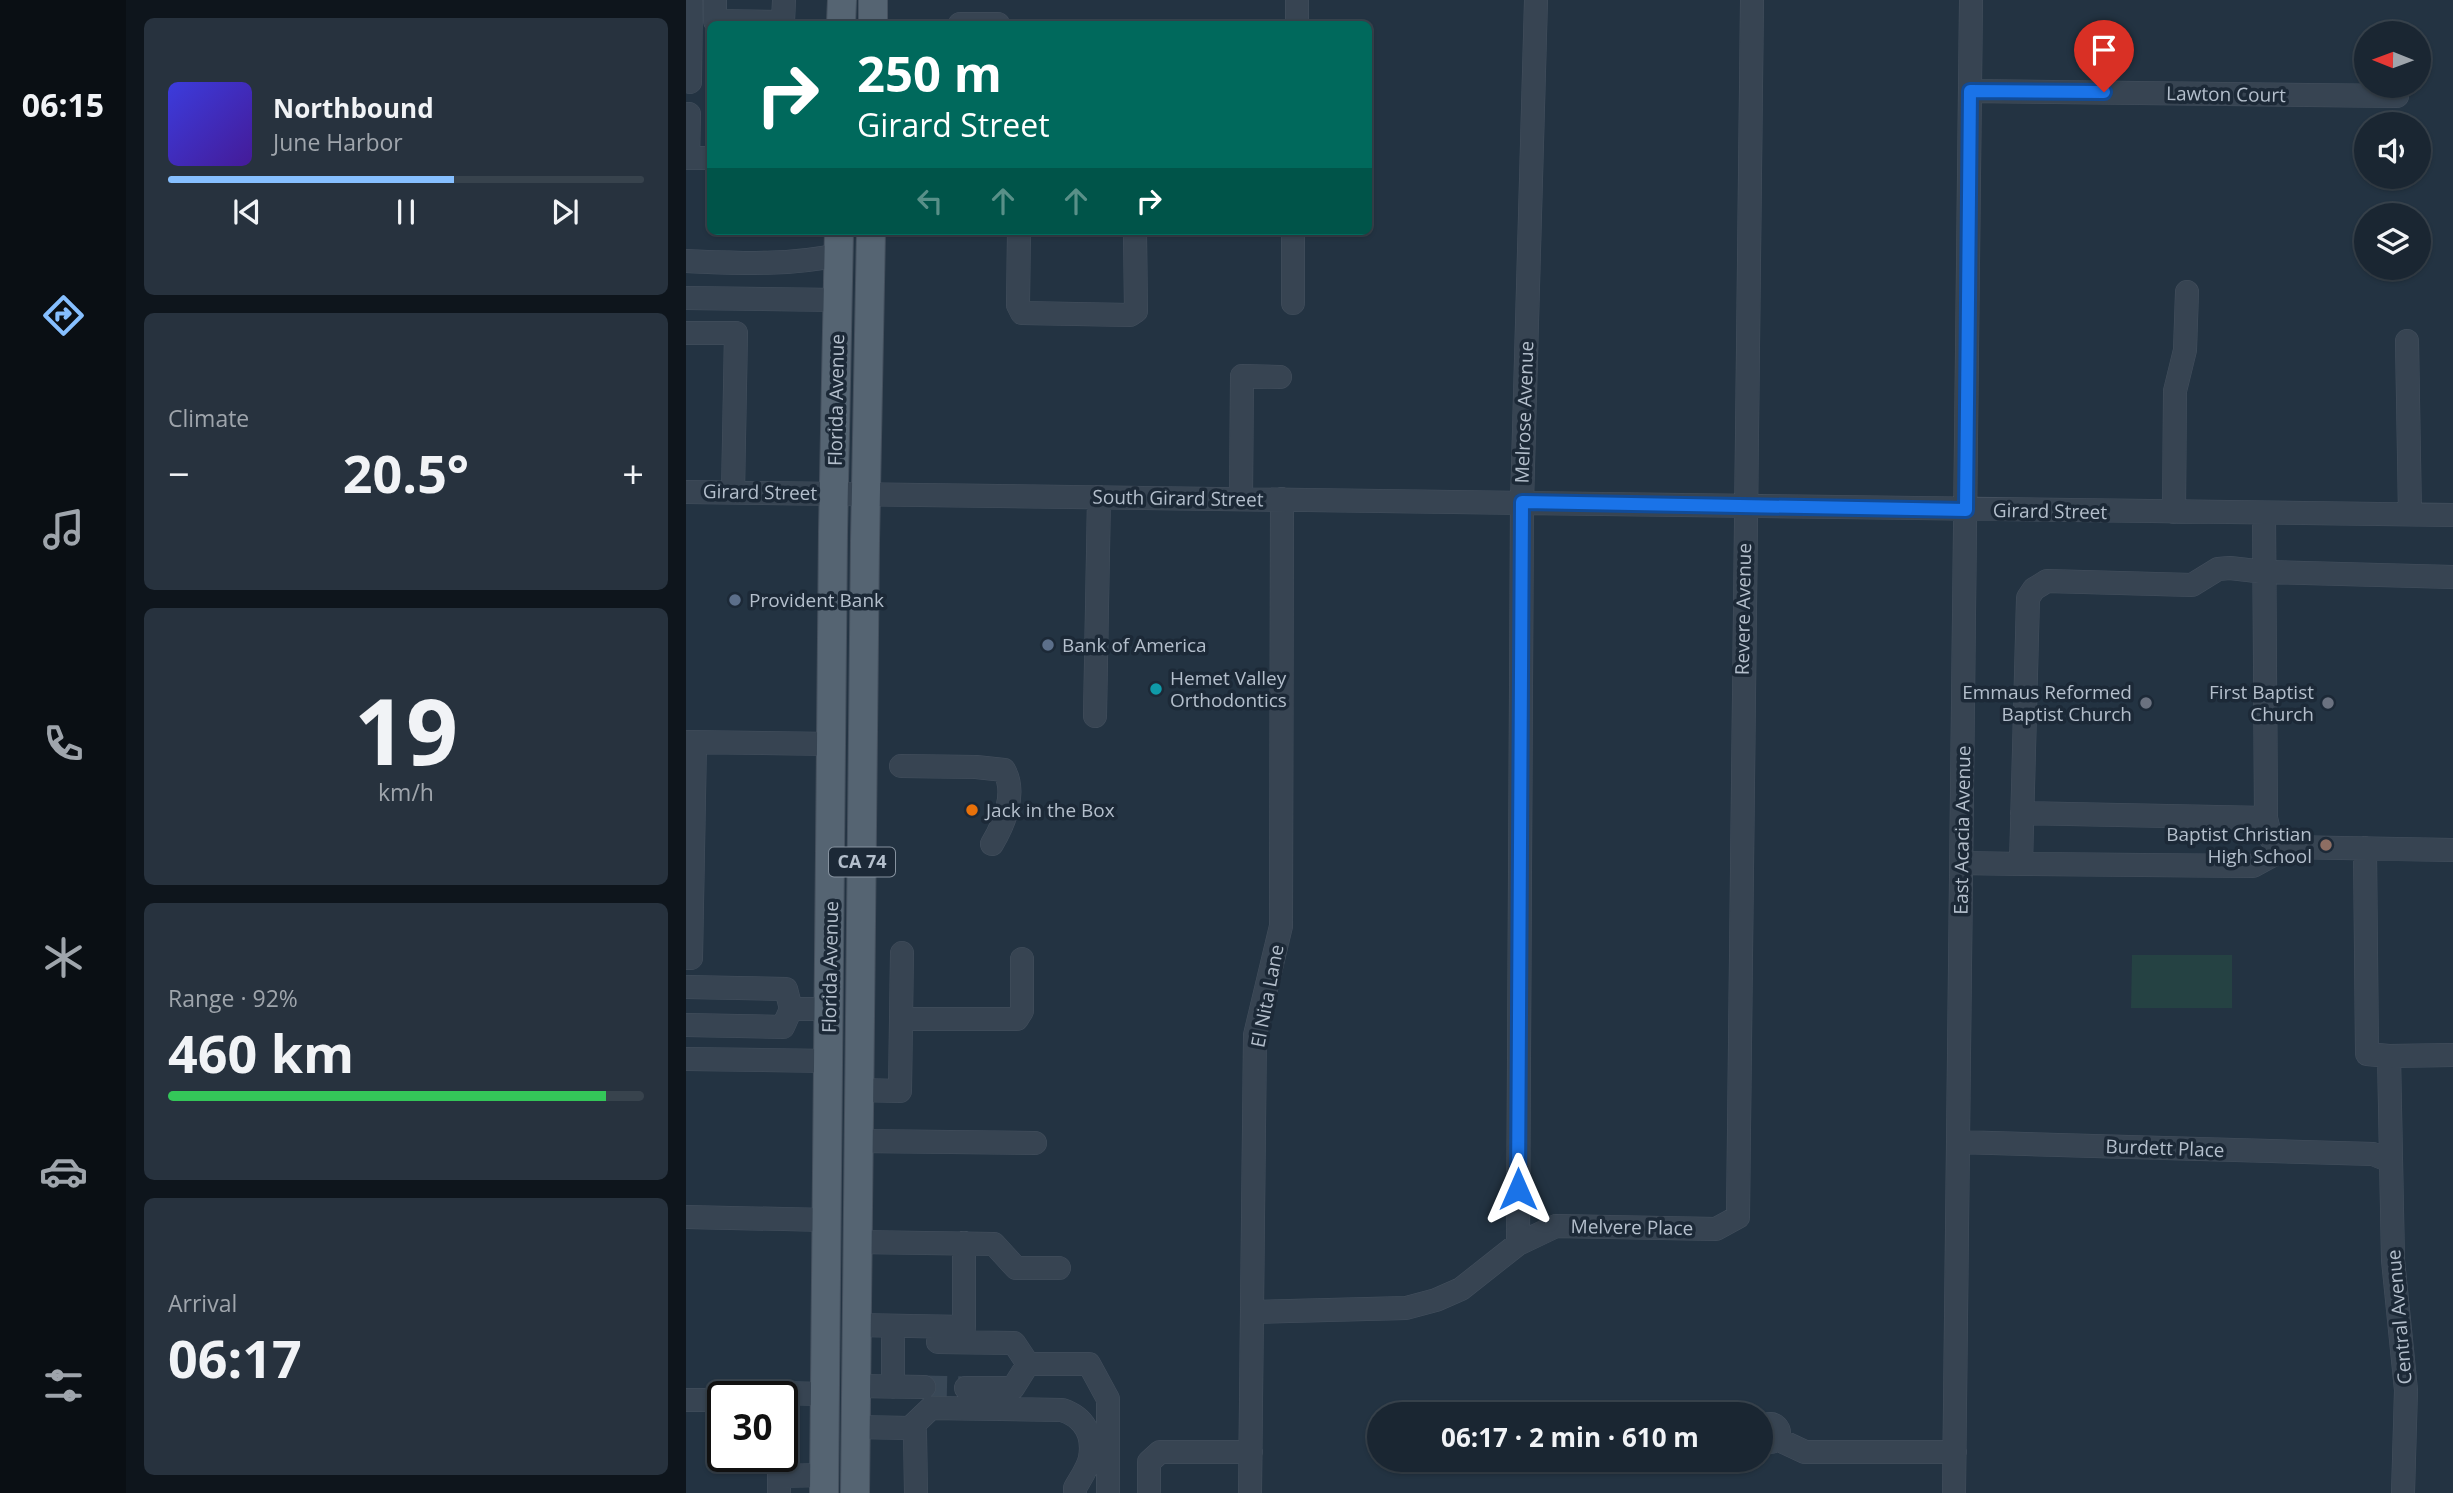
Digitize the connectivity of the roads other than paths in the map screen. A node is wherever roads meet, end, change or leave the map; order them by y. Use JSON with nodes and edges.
{"nodes":[{"id":1,"x":691,"y":0,"type":"edge"},
{"id":2,"x":715,"y":0,"type":"edge"},
{"id":3,"x":784,"y":0,"type":"edge"},
{"id":4,"x":842,"y":0,"type":"edge"},
{"id":5,"x":873,"y":0,"type":"edge"},
{"id":6,"x":1297,"y":0,"type":"edge"},
{"id":7,"x":1536,"y":0,"type":"edge"},
{"id":8,"x":1752,"y":0,"type":"edge"},
{"id":9,"x":1971,"y":0,"type":"edge"},
{"id":10,"x":715,"y":21,"type":"edge"},
{"id":11,"x":783,"y":21,"type":"edge"},
{"id":12,"x":841,"y":21,"type":"edge"},
{"id":13,"x":873,"y":21,"type":"edge"},
{"id":14,"x":1297,"y":21,"type":"edge"},
{"id":15,"x":690,"y":82,"type":"dead end"},
{"id":16,"x":1970,"y":91,"type":"junction"},
{"id":17,"x":2354,"y":95,"type":"edge"},
{"id":18,"x":688,"y":126,"type":"edge"},
{"id":19,"x":695,"y":158,"type":"edge"},
{"id":20,"x":871,"y":235,"type":"edge"},
{"id":21,"x":1019,"y":235,"type":"edge"},
{"id":22,"x":1135,"y":235,"type":"edge"},
{"id":23,"x":1293,"y":235,"type":"edge"},
{"id":24,"x":838,"y":243,"type":"edge"},
{"id":25,"x":686,"y":261,"type":"edge"},
{"id":26,"x":2187,"y":292,"type":"dead end"},
{"id":27,"x":686,"y":298,"type":"edge"},
{"id":28,"x":737,"y":299,"type":"junction"},
{"id":29,"x":838,"y":300,"type":"junction"},
{"id":30,"x":1293,"y":303,"type":"dead end"},
{"id":31,"x":686,"y":333,"type":"edge"},
{"id":32,"x":736,"y":333,"type":"junction"},
{"id":33,"x":2407,"y":341,"type":"dead end"},
{"id":34,"x":1280,"y":377,"type":"dead end"},
{"id":35,"x":686,"y":492,"type":"edge"},
{"id":36,"x":733,"y":492,"type":"junction"},
{"id":37,"x":834,"y":493,"type":"junction"},
{"id":38,"x":866,"y":494,"type":"junction"},
{"id":39,"x":1098,"y":497,"type":"junction"},
{"id":40,"x":1241,"y":499,"type":"junction"},
{"id":41,"x":1282,"y":499,"type":"junction"},
{"id":42,"x":1522,"y":502,"type":"junction"},
{"id":43,"x":1745,"y":506,"type":"junction"},
{"id":44,"x":1966,"y":510,"type":"junction"},
{"id":45,"x":2175,"y":512,"type":"junction"},
{"id":46,"x":2264,"y":513,"type":"junction"},
{"id":47,"x":2410,"y":514,"type":"junction"},
{"id":48,"x":2453,"y":515,"type":"edge"},
{"id":49,"x":2265,"y":572,"type":"junction"},
{"id":50,"x":2453,"y":577,"type":"edge"},
{"id":51,"x":1095,"y":716,"type":"dead end"},
{"id":52,"x":690,"y":743,"type":"edge"},
{"id":53,"x":832,"y":744,"type":"junction"},
{"id":54,"x":901,"y":766,"type":"dead end"},
{"id":55,"x":2022,"y":813,"type":"junction"},
{"id":56,"x":2266,"y":818,"type":"junction"},
{"id":57,"x":992,"y":844,"type":"dead end"},
{"id":58,"x":2280,"y":847,"type":"junction"},
{"id":59,"x":2365,"y":848,"type":"junction"},
{"id":60,"x":2453,"y":850,"type":"edge"},
{"id":61,"x":1962,"y":863,"type":"junction"},
{"id":62,"x":2021,"y":864,"type":"junction"},
{"id":63,"x":902,"y":953,"type":"dead end"},
{"id":64,"x":686,"y":958,"type":"edge"},
{"id":65,"x":1022,"y":958,"type":"dead end"},
{"id":66,"x":686,"y":987,"type":"edge"},
{"id":67,"x":791,"y":1009,"type":"junction"},
{"id":68,"x":830,"y":1009,"type":"junction"},
{"id":69,"x":901,"y":1019,"type":"junction"},
{"id":70,"x":686,"y":1025,"type":"edge"},
{"id":71,"x":2453,"y":1055,"type":"edge"},
{"id":72,"x":2389,"y":1056,"type":"junction"},
{"id":73,"x":686,"y":1059,"type":"edge"},
{"id":74,"x":829,"y":1061,"type":"junction"},
{"id":75,"x":859,"y":1090,"type":"junction"},
{"id":76,"x":859,"y":1141,"type":"junction"},
{"id":77,"x":1958,"y":1142,"type":"junction"},
{"id":78,"x":1035,"y":1143,"type":"dead end"},
{"id":79,"x":2381,"y":1157,"type":"junction"},
{"id":80,"x":686,"y":1217,"type":"edge"},
{"id":81,"x":1738,"y":1217,"type":"joint"},
{"id":82,"x":827,"y":1220,"type":"junction"},
{"id":83,"x":858,"y":1242,"type":"junction"},
{"id":84,"x":964,"y":1243,"type":"junction"},
{"id":85,"x":1518,"y":1244,"type":"junction"},
{"id":86,"x":1059,"y":1268,"type":"dead end"},
{"id":87,"x":1253,"y":1312,"type":"junction"},
{"id":88,"x":856,"y":1333,"type":"junction"},
{"id":89,"x":893,"y":1341,"type":"junction"},
{"id":90,"x":1028,"y":1363,"type":"junction"},
{"id":91,"x":856,"y":1386,"type":"junction"},
{"id":92,"x":893,"y":1387,"type":"junction"},
{"id":93,"x":924,"y":1387,"type":"tunnel mouth"},
{"id":94,"x":966,"y":1388,"type":"tunnel mouth"},
{"id":95,"x":798,"y":1393,"type":"edge"},
{"id":96,"x":826,"y":1394,"type":"junction"},
{"id":97,"x":707,"y":1399,"type":"edge"},
{"id":98,"x":686,"y":1400,"type":"edge"},
{"id":99,"x":855,"y":1427,"type":"junction"},
{"id":100,"x":910,"y":1428,"type":"junction"},
{"id":101,"x":1777,"y":1439,"type":"dead end"},
{"id":102,"x":1251,"y":1452,"type":"junction"},
{"id":103,"x":1955,"y":1452,"type":"junction"},
{"id":104,"x":824,"y":1484,"type":"edge"},
{"id":105,"x":779,"y":1493,"type":"edge"},
{"id":106,"x":855,"y":1493,"type":"edge"},
{"id":107,"x":916,"y":1493,"type":"edge"},
{"id":108,"x":1075,"y":1493,"type":"edge"},
{"id":109,"x":1108,"y":1493,"type":"edge"},
{"id":110,"x":1149,"y":1493,"type":"edge"},
{"id":111,"x":1250,"y":1493,"type":"edge"},
{"id":112,"x":1954,"y":1493,"type":"edge"},
{"id":113,"x":2403,"y":1493,"type":"edge"}],
"edges":[{"from":1,"to":15,"type":"street"},
{"from":2,"to":10,"type":"street"},
{"from":3,"to":11,"type":"street"},
{"from":4,"to":12,"type":"main road"},
{"from":5,"to":13,"type":"main road"},
{"from":6,"to":14,"type":"street"},
{"from":7,"to":42,"type":"street","name":"Melrose Avenue"},
{"from":8,"to":43,"type":"street","name":"Revere Avenue"},
{"from":9,"to":16,"type":"street","name":"East Acacia Avenue"},
{"from":16,"to":17,"type":"street","name":"Lawton Court"},
{"from":16,"to":44,"type":"street","name":"East Acacia Avenue"},
{"from":18,"to":19,"type":"street"},
{"from":20,"to":38,"type":"main road","name":"Florida Avenue","number":"CA 74"},
{"from":21,"to":22,"type":"street"},
{"from":23,"to":30,"type":"street"},
{"from":24,"to":25,"type":"street"},
{"from":24,"to":29,"type":"main road","name":"Florida Avenue","number":"CA 74"},
{"from":26,"to":45,"type":"street"},
{"from":27,"to":28,"type":"street"},
{"from":28,"to":29,"type":"street"},
{"from":28,"to":32,"type":"street"},
{"from":29,"to":37,"type":"main road","name":"Florida Avenue","number":"CA 74"},
{"from":31,"to":32,"type":"street"},
{"from":32,"to":36,"type":"street"},
{"from":33,"to":47,"type":"street"},
{"from":34,"to":40,"type":"street"},
{"from":35,"to":36,"type":"street","name":"Girard Street"},
{"from":36,"to":37,"type":"street","name":"Girard Street"},
{"from":37,"to":38,"type":"street","name":"South Girard Street"},
{"from":37,"to":53,"type":"main road","name":"Florida Avenue","number":"CA 74"},
{"from":38,"to":39,"type":"street","name":"South Girard Street"},
{"from":38,"to":75,"type":"main road","name":"Florida Avenue","number":"CA 74"},
{"from":39,"to":40,"type":"street","name":"South Girard Street"},
{"from":39,"to":51,"type":"street"},
{"from":40,"to":41,"type":"street","name":"South Girard Street"},
{"from":41,"to":42,"type":"street","name":"South Girard Street"},
{"from":41,"to":87,"type":"street","name":"El Nita Lane"},
{"from":42,"to":43,"type":"street","name":"Girard Street"},
{"from":42,"to":85,"type":"street","name":"Melrose Avenue"},
{"from":43,"to":44,"type":"street","name":"Girard Street"},
{"from":43,"to":81,"type":"street","name":"Revere Avenue"},
{"from":44,"to":45,"type":"street","name":"Girard Street"},
{"from":44,"to":61,"type":"street","name":"East Acacia Avenue"},
{"from":45,"to":46,"type":"street","name":"Girard Street"},
{"from":46,"to":47,"type":"street","name":"Girard Street"},
{"from":46,"to":49,"type":"street"},
{"from":47,"to":48,"type":"street","name":"Girard Street"},
{"from":49,"to":50,"type":"street"},
{"from":49,"to":55,"type":"street"},
{"from":49,"to":56,"type":"street"},
{"from":52,"to":53,"type":"street"},
{"from":52,"to":64,"type":"street"},
{"from":53,"to":68,"type":"main road","name":"Florida Avenue","number":"CA 74"},
{"from":54,"to":57,"type":"street"},
{"from":55,"to":56,"type":"street"},
{"from":55,"to":62,"type":"street"},
{"from":56,"to":58,"type":"street"},
{"from":58,"to":59,"type":"street"},
{"from":58,"to":62,"type":"street"},
{"from":59,"to":60,"type":"street"},
{"from":59,"to":72,"type":"street"},
{"from":61,"to":62,"type":"street"},
{"from":61,"to":77,"type":"street","name":"East Acacia Avenue"},
{"from":63,"to":69,"type":"street"},
{"from":65,"to":69,"type":"street"},
{"from":66,"to":67,"type":"street"},
{"from":67,"to":68,"type":"street"},
{"from":67,"to":70,"type":"street"},
{"from":68,"to":74,"type":"main road","name":"Florida Avenue","number":"CA 74"},
{"from":69,"to":75,"type":"street"},
{"from":71,"to":72,"type":"street"},
{"from":72,"to":79,"type":"street","name":"Central Avenue"},
{"from":73,"to":74,"type":"street"},
{"from":74,"to":82,"type":"main road","name":"Florida Avenue","number":"CA 74"},
{"from":75,"to":76,"type":"main road","name":"Florida Avenue","number":"CA 74"},
{"from":76,"to":78,"type":"street"},
{"from":76,"to":83,"type":"main road","name":"Florida Avenue","number":"CA 74"},
{"from":77,"to":79,"type":"street","name":"Burdett Place"},
{"from":77,"to":103,"type":"street","name":"East Acacia Avenue"},
{"from":79,"to":113,"type":"street","name":"Central Avenue"},
{"from":80,"to":82,"type":"street"},
{"from":81,"to":85,"type":"street","name":"Melvere Place"},
{"from":82,"to":96,"type":"main road","name":"Florida Avenue","number":"CA 74"},
{"from":83,"to":84,"type":"street"},
{"from":83,"to":88,"type":"main road","name":"Florida Avenue","number":"CA 74"},
{"from":84,"to":86,"type":"street"},
{"from":84,"to":88,"type":"street"},
{"from":85,"to":87,"type":"street","name":"Melvere Place"},
{"from":87,"to":102,"type":"street","name":"El Nita Lane"},
{"from":88,"to":89,"type":"street"},
{"from":88,"to":91,"type":"main road","name":"Florida Avenue","number":"CA 74"},
{"from":89,"to":90,"type":"street"},
{"from":89,"to":92,"type":"street"},
{"from":90,"to":94,"type":"street"},
{"from":90,"to":109,"type":"street"},
{"from":91,"to":92,"type":"street"},
{"from":91,"to":99,"type":"main road","name":"Florida Avenue","number":"CA 74"},
{"from":92,"to":93,"type":"street"},
{"from":95,"to":96,"type":"street"},
{"from":96,"to":104,"type":"main road","name":"Florida Avenue","number":"CA 74"},
{"from":97,"to":98,"type":"street"},
{"from":99,"to":100,"type":"street"},
{"from":99,"to":106,"type":"main road","name":"Florida Avenue","number":"CA 74"},
{"from":100,"to":107,"type":"street"},
{"from":100,"to":108,"type":"street"},
{"from":101,"to":103,"type":"street"},
{"from":102,"to":110,"type":"street"},
{"from":102,"to":111,"type":"street","name":"El Nita Lane"},
{"from":103,"to":112,"type":"street","name":"East Acacia Avenue"},
{"from":104,"to":105,"type":"street"}]}
